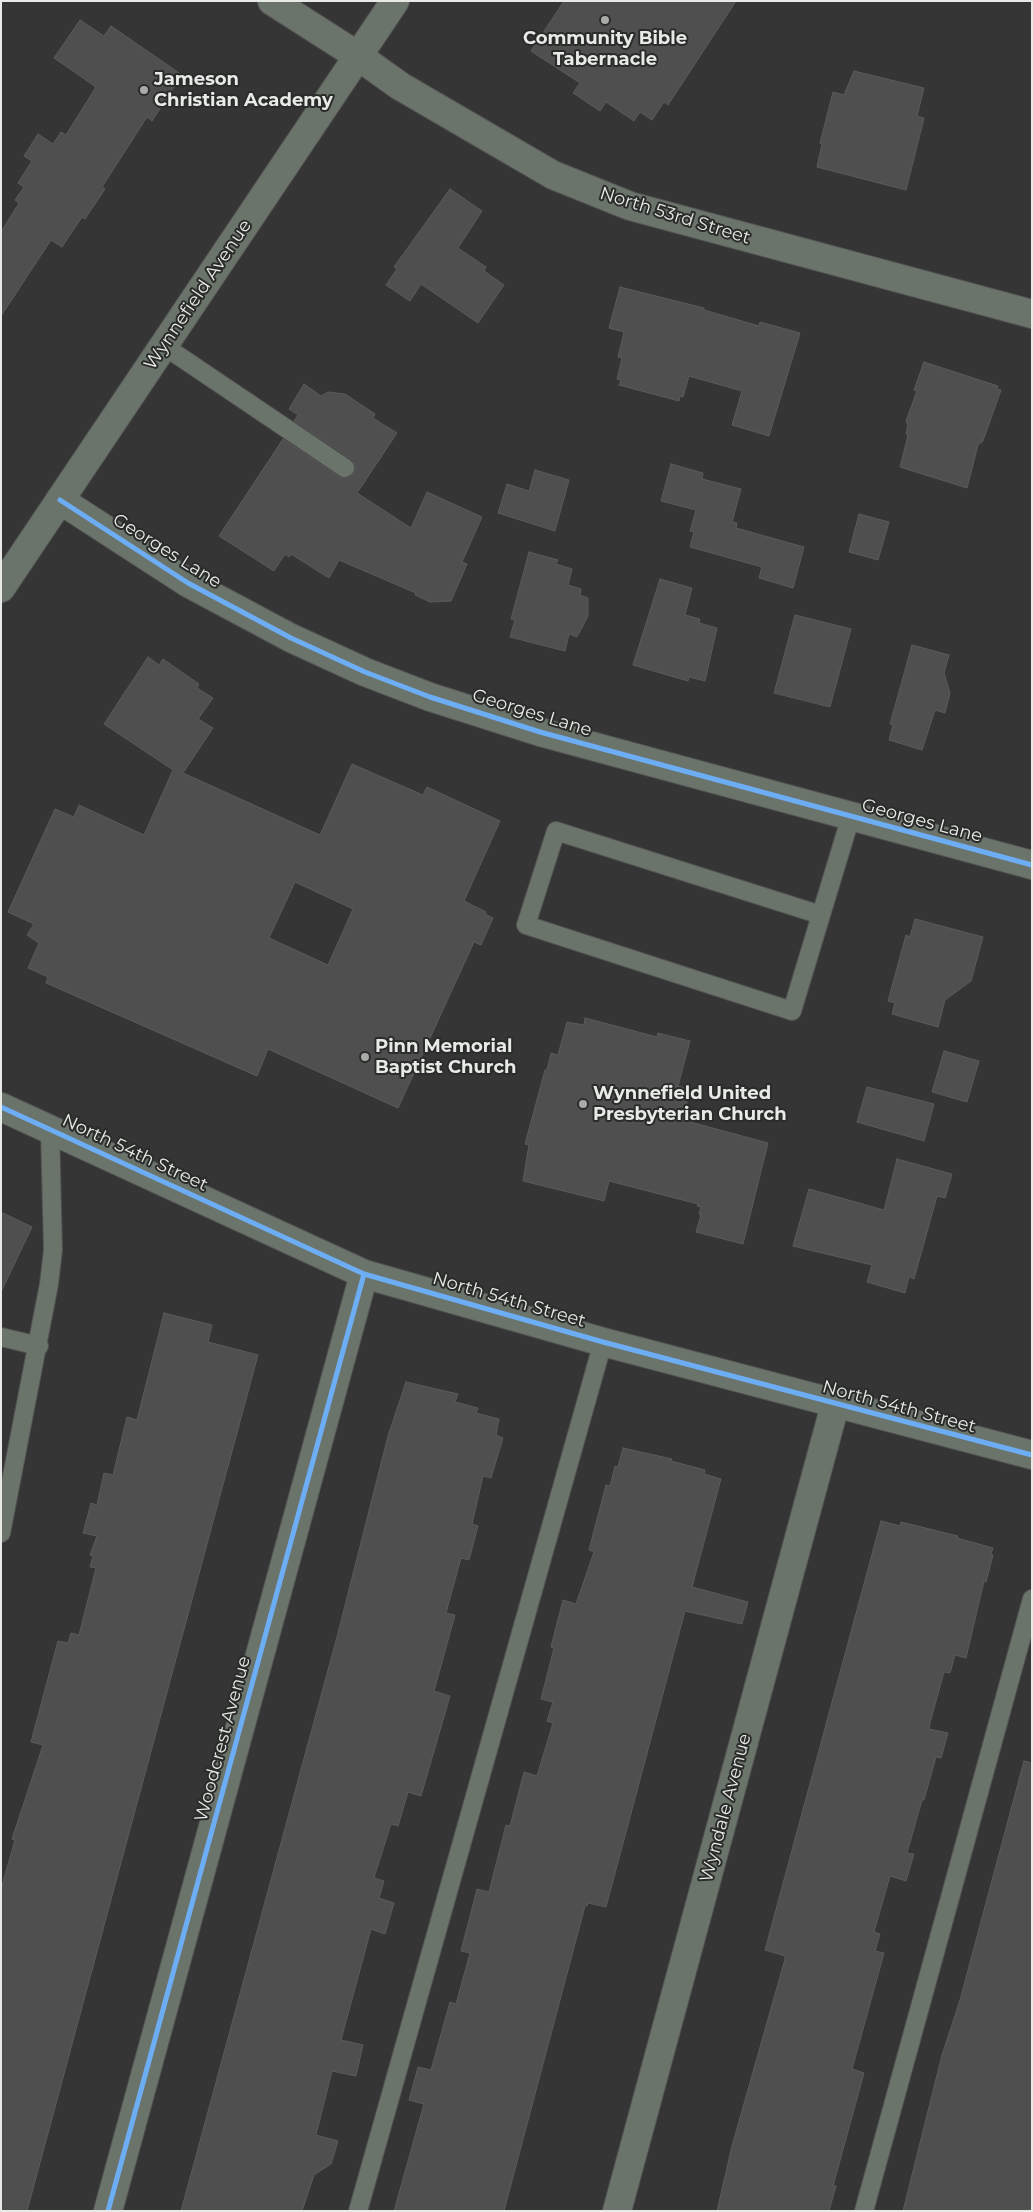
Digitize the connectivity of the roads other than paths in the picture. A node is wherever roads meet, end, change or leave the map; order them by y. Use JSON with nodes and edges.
{"nodes":[{"id":1,"x":272,"y":1,"type":"edge"},
{"id":2,"x":395,"y":1,"type":"edge"},
{"id":3,"x":358,"y":56,"type":"junction"},
{"id":4,"x":1032,"y":314,"type":"edge"},
{"id":5,"x":164,"y":346,"type":"junction"},
{"id":6,"x":345,"y":468,"type":"dead end"},
{"id":7,"x":60,"y":500,"type":"junction"},
{"id":8,"x":1,"y":588,"type":"edge"},
{"id":9,"x":851,"y":816,"type":"junction"},
{"id":10,"x":1032,"y":865,"type":"edge"},
{"id":11,"x":821,"y":915,"type":"junction"},
{"id":12,"x":1,"y":1107,"type":"edge"},
{"id":13,"x":50,"y":1130,"type":"junction"},
{"id":14,"x":364,"y":1274,"type":"junction"},
{"id":15,"x":1,"y":1337,"type":"edge"},
{"id":16,"x":603,"y":1342,"type":"junction"},
{"id":17,"x":39,"y":1346,"type":"junction"},
{"id":18,"x":835,"y":1405,"type":"junction"},
{"id":19,"x":1032,"y":1455,"type":"edge"},
{"id":20,"x":1,"y":1533,"type":"edge"},
{"id":21,"x":1032,"y":1598,"type":"edge"},
{"id":22,"x":108,"y":2211,"type":"edge"},
{"id":23,"x":358,"y":2211,"type":"edge"},
{"id":24,"x":617,"y":2211,"type":"edge"},
{"id":25,"x":864,"y":2211,"type":"edge"}],
"edges":[{"from":1,"to":3,"type":"street","name":"North 53rd Street"},
{"from":2,"to":3,"type":"street","name":"Wynnefield Avenue"},
{"from":3,"to":4,"type":"street","name":"North 53rd Street"},
{"from":3,"to":5,"type":"street","name":"Wynnefield Avenue"},
{"from":5,"to":6,"type":"lane"},
{"from":5,"to":7,"type":"street","name":"Wynnefield Avenue"},
{"from":7,"to":8,"type":"street","name":"Wynnefield Avenue"},
{"from":7,"to":9,"type":"street","name":"Georges Lane"},
{"from":9,"to":10,"type":"street","name":"Georges Lane"},
{"from":9,"to":11,"type":"lane"},
{"from":11,"to":11,"type":"lane"},
{"from":12,"to":13,"type":"street","name":"North 54th Street"},
{"from":13,"to":14,"type":"street","name":"North 54th Street"},
{"from":13,"to":17,"type":"lane"},
{"from":14,"to":16,"type":"street","name":"North 54th Street"},
{"from":14,"to":22,"type":"street","name":"Woodcrest Avenue"},
{"from":15,"to":17,"type":"lane"},
{"from":16,"to":18,"type":"street","name":"North 54th Street"},
{"from":16,"to":23,"type":"lane"},
{"from":17,"to":20,"type":"lane"},
{"from":18,"to":19,"type":"street","name":"North 54th Street"},
{"from":18,"to":24,"type":"street","name":"Wyndale Avenue"},
{"from":21,"to":25,"type":"lane"}]}
